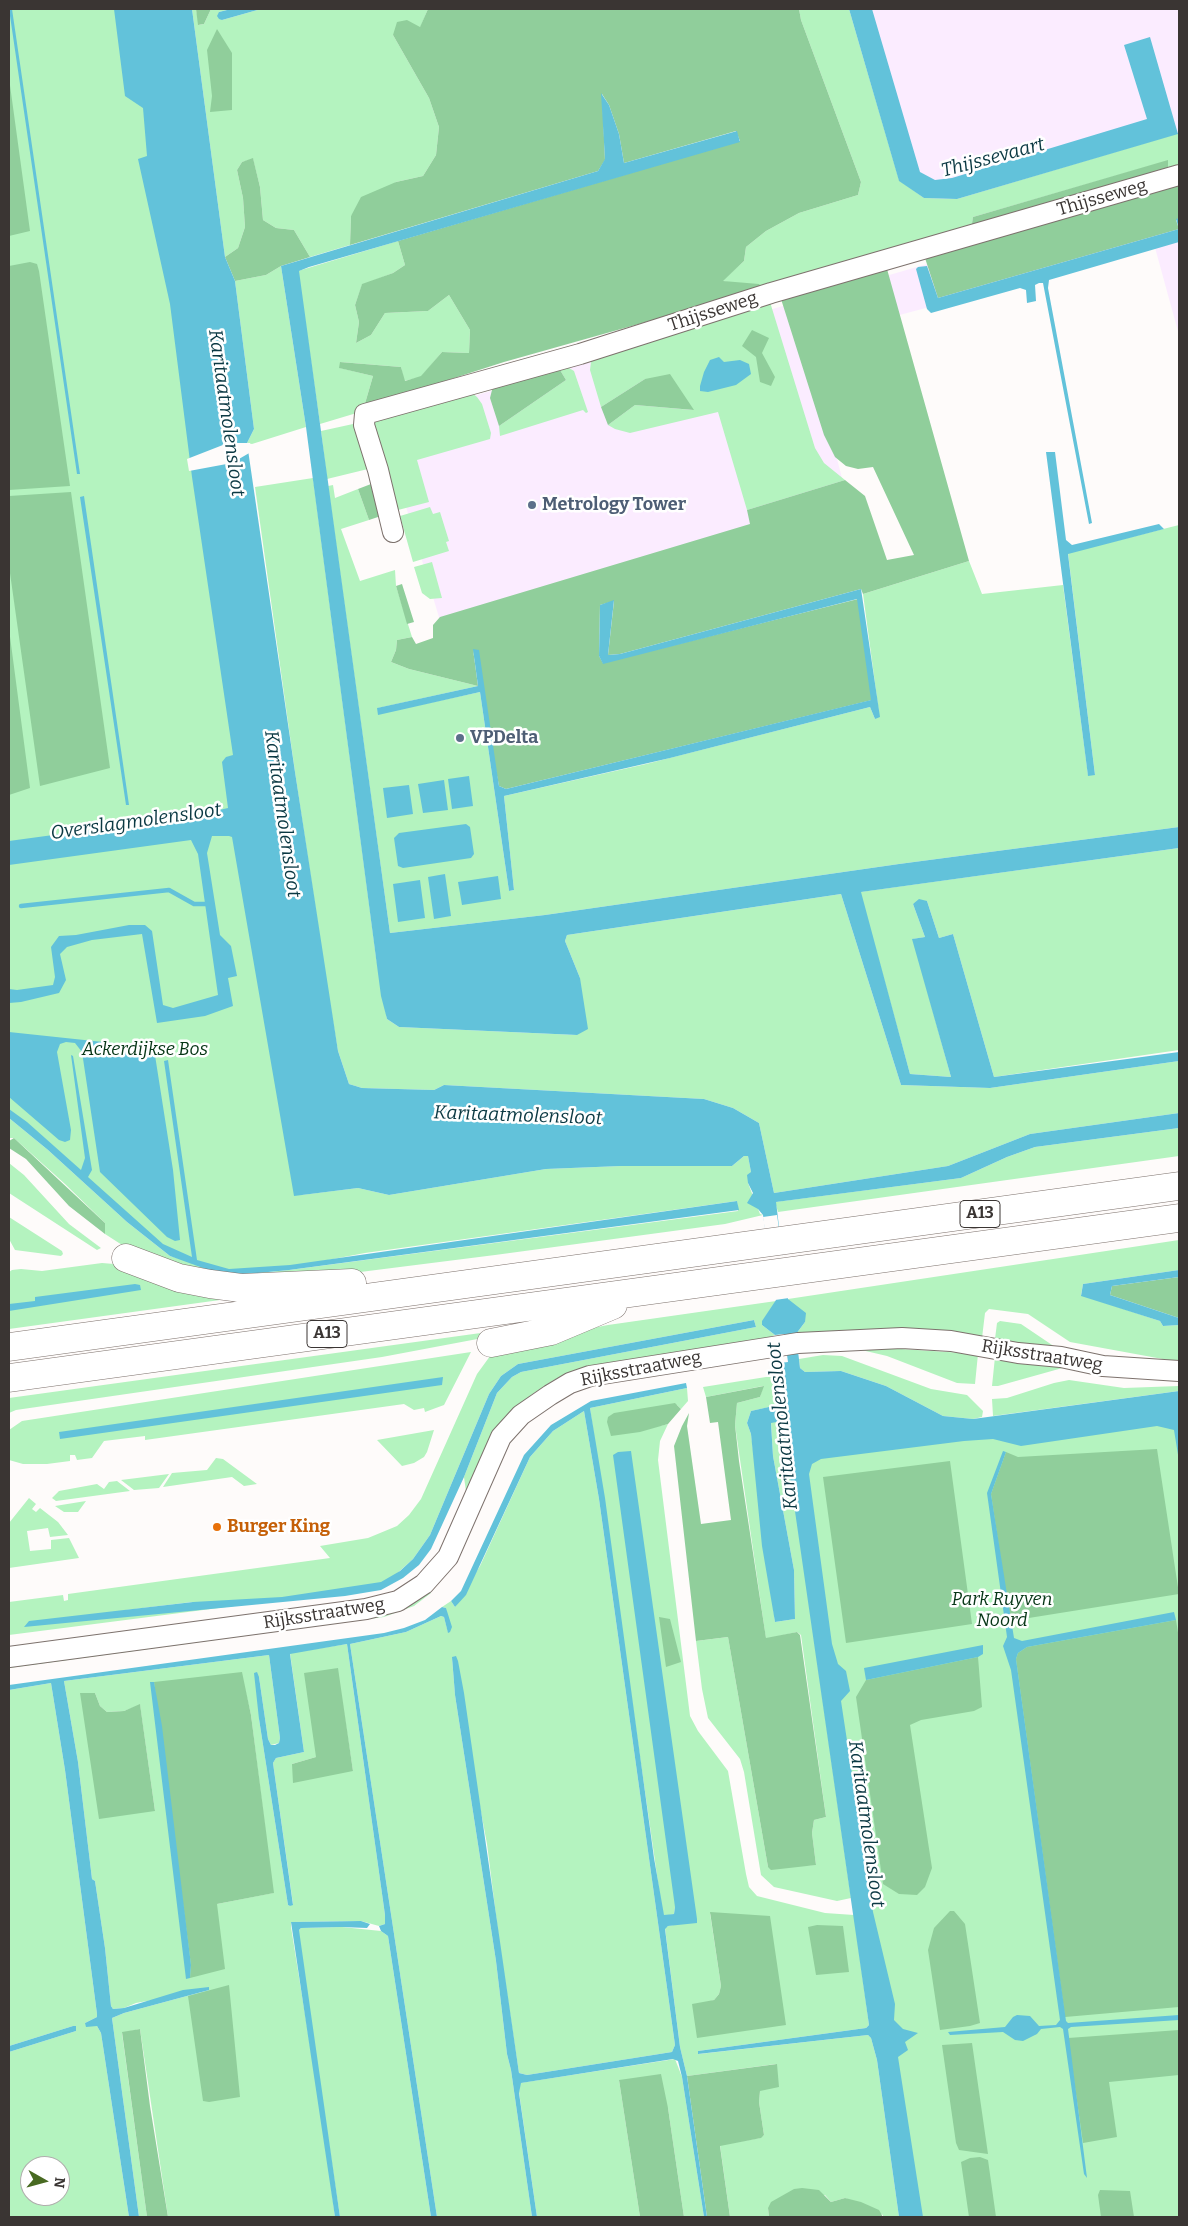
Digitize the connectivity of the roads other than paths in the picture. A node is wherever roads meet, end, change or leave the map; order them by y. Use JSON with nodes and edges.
{"nodes":[{"id":1,"x":1179,"y":175,"type":"edge"},
{"id":2,"x":393,"y":532,"type":"dead end"},
{"id":3,"x":1179,"y":1186,"type":"edge"},
{"id":4,"x":1179,"y":1218,"type":"edge"},
{"id":5,"x":126,"y":1258,"type":"dead end"},
{"id":6,"x":543,"y":1274,"type":"junction"},
{"id":7,"x":645,"y":1291,"type":"junction"},
{"id":8,"x":491,"y":1343,"type":"dead end"},
{"id":9,"x":9,"y":1347,"type":"edge"},
{"id":10,"x":1179,"y":1371,"type":"edge"},
{"id":11,"x":9,"y":1378,"type":"edge"},
{"id":12,"x":9,"y":1657,"type":"edge"}],
"edges":[{"from":1,"to":2,"type":"street","name":"Thijsseweg"},
{"from":3,"to":6,"type":"highway","number":"A13"},
{"from":4,"to":7,"type":"highway","number":"A13"},
{"from":5,"to":6,"type":"highway","number":"A13"},
{"from":6,"to":9,"type":"highway","number":"A13"},
{"from":7,"to":8,"type":"highway","number":"A13"},
{"from":7,"to":11,"type":"highway","number":"A13"},
{"from":10,"to":12,"type":"street","name":"Rijksstraatweg"}]}
